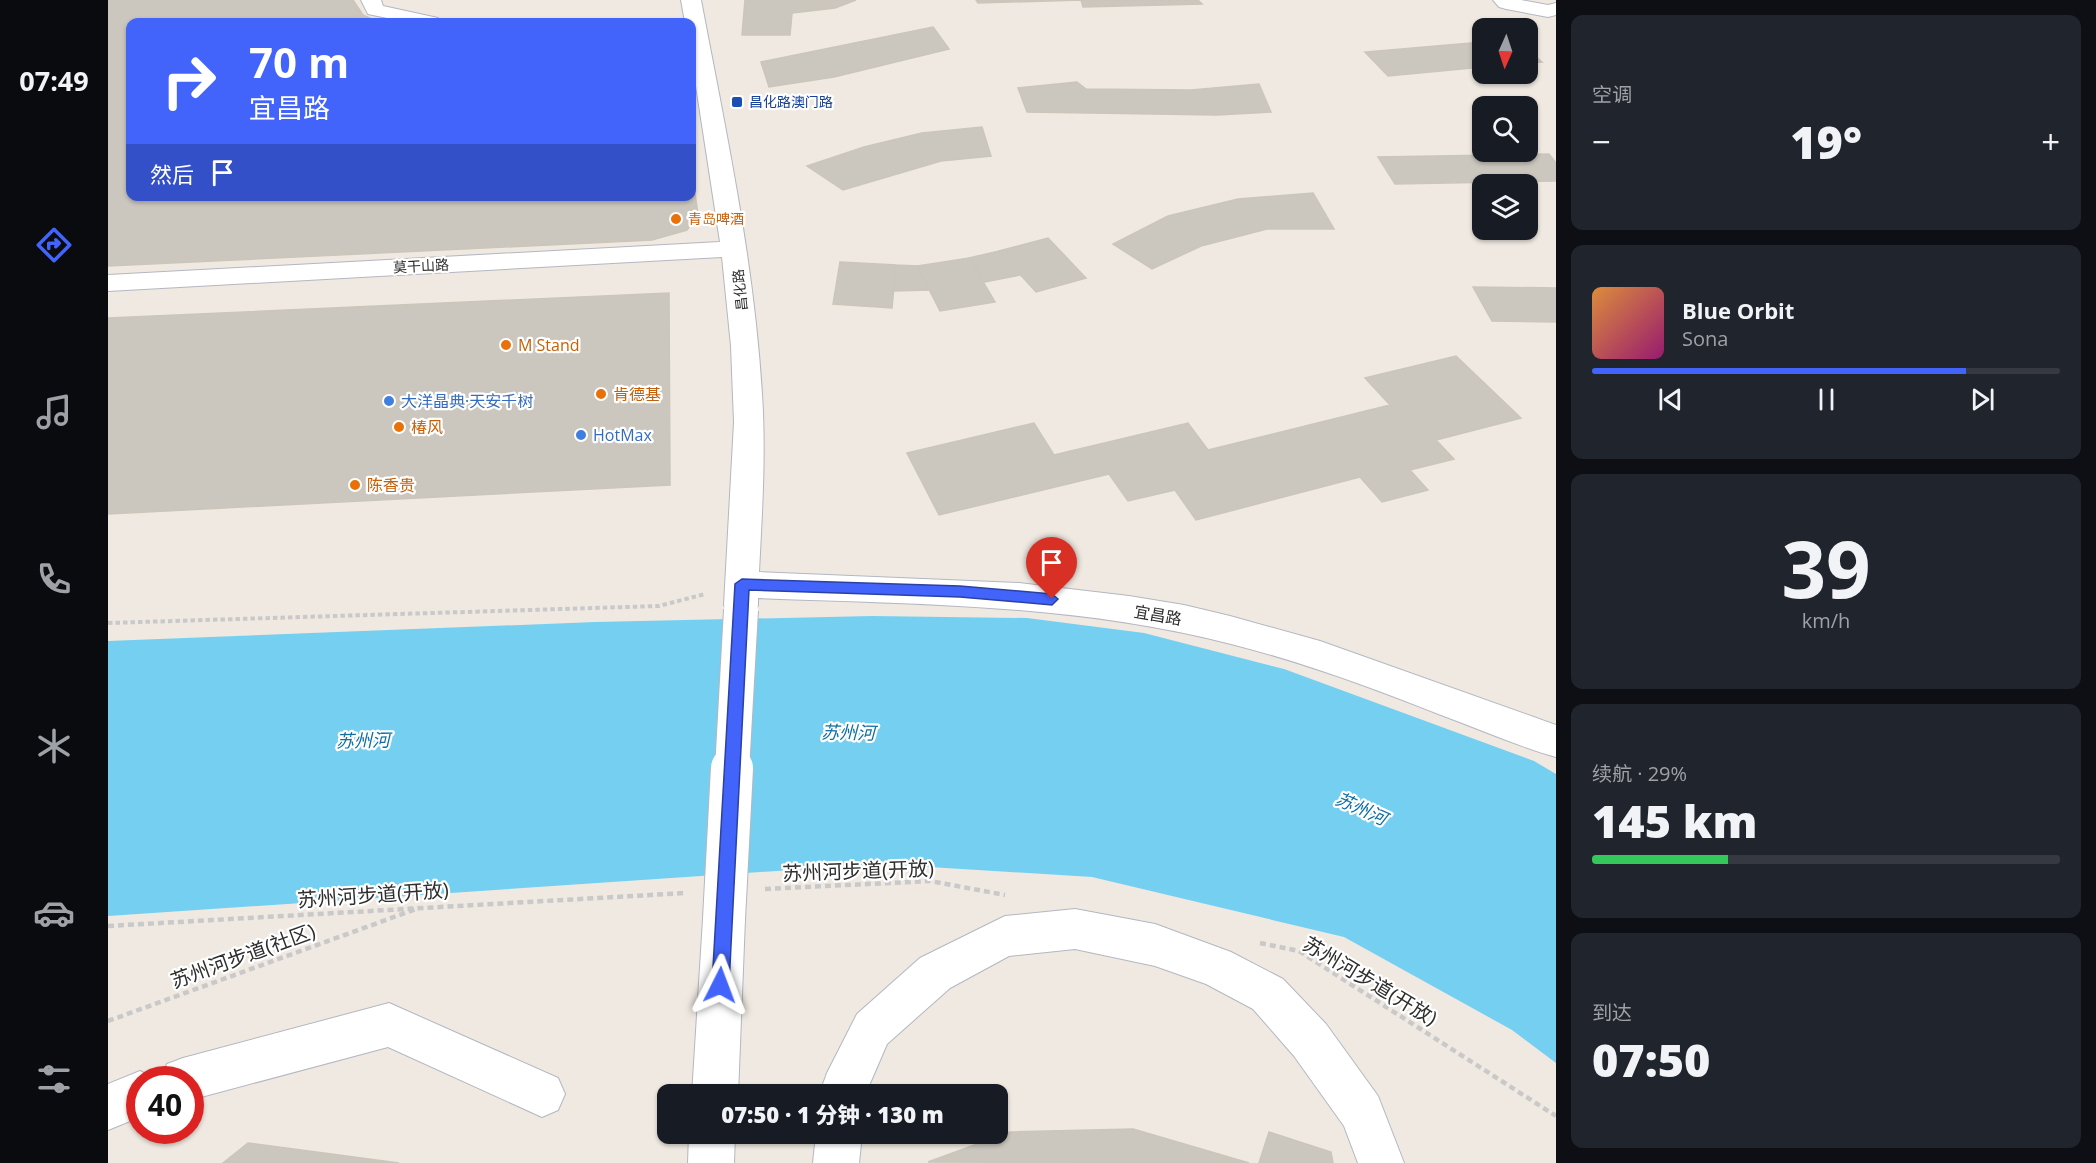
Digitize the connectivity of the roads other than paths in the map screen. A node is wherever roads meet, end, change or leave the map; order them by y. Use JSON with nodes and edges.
{"nodes":[{"id":1,"x":371,"y":0,"type":"edge"},
{"id":2,"x":691,"y":0,"type":"edge"},
{"id":3,"x":1503,"y":0,"type":"edge"},
{"id":4,"x":1556,"y":9,"type":"edge"},
{"id":5,"x":412,"y":18,"type":"edge"},
{"id":6,"x":693,"y":18,"type":"edge"},
{"id":7,"x":696,"y":40,"type":"edge"},
{"id":8,"x":735,"y":249,"type":"junction"},
{"id":9,"x":108,"y":283,"type":"edge"},
{"id":10,"x":742,"y":597,"type":"junction"},
{"id":11,"x":1556,"y":741,"type":"edge"},
{"id":12,"x":204,"y":1074,"type":"edge"},
{"id":13,"x":715,"y":1084,"type":"edge"},
{"id":14,"x":845,"y":1084,"type":"edge"},
{"id":15,"x":542,"y":1094,"type":"dead end"},
{"id":16,"x":126,"y":1100,"type":"edge"},
{"id":17,"x":108,"y":1107,"type":"edge"},
{"id":18,"x":712,"y":1144,"type":"edge"},
{"id":19,"x":838,"y":1144,"type":"edge"},
{"id":20,"x":711,"y":1163,"type":"edge"},
{"id":21,"x":836,"y":1163,"type":"edge"},
{"id":22,"x":1381,"y":1163,"type":"edge"}],
"edges":[{"from":1,"to":5,"type":"street"},
{"from":2,"to":6,"type":"street","name":"昌化路"},
{"from":3,"to":4,"type":"street"},
{"from":7,"to":8,"type":"street","name":"昌化路"},
{"from":8,"to":9,"type":"street","name":"莫干山路"},
{"from":8,"to":10,"type":"street","name":"昌化路"},
{"from":10,"to":11,"type":"street","name":"宜昌路"},
{"from":10,"to":13,"type":"street","name":"昌化路","bridge":true},
{"from":12,"to":15,"type":"street"},
{"from":14,"to":22,"type":"street"},
{"from":16,"to":17,"type":"street"},
{"from":18,"to":20,"type":"street"},
{"from":19,"to":21,"type":"street"}]}
